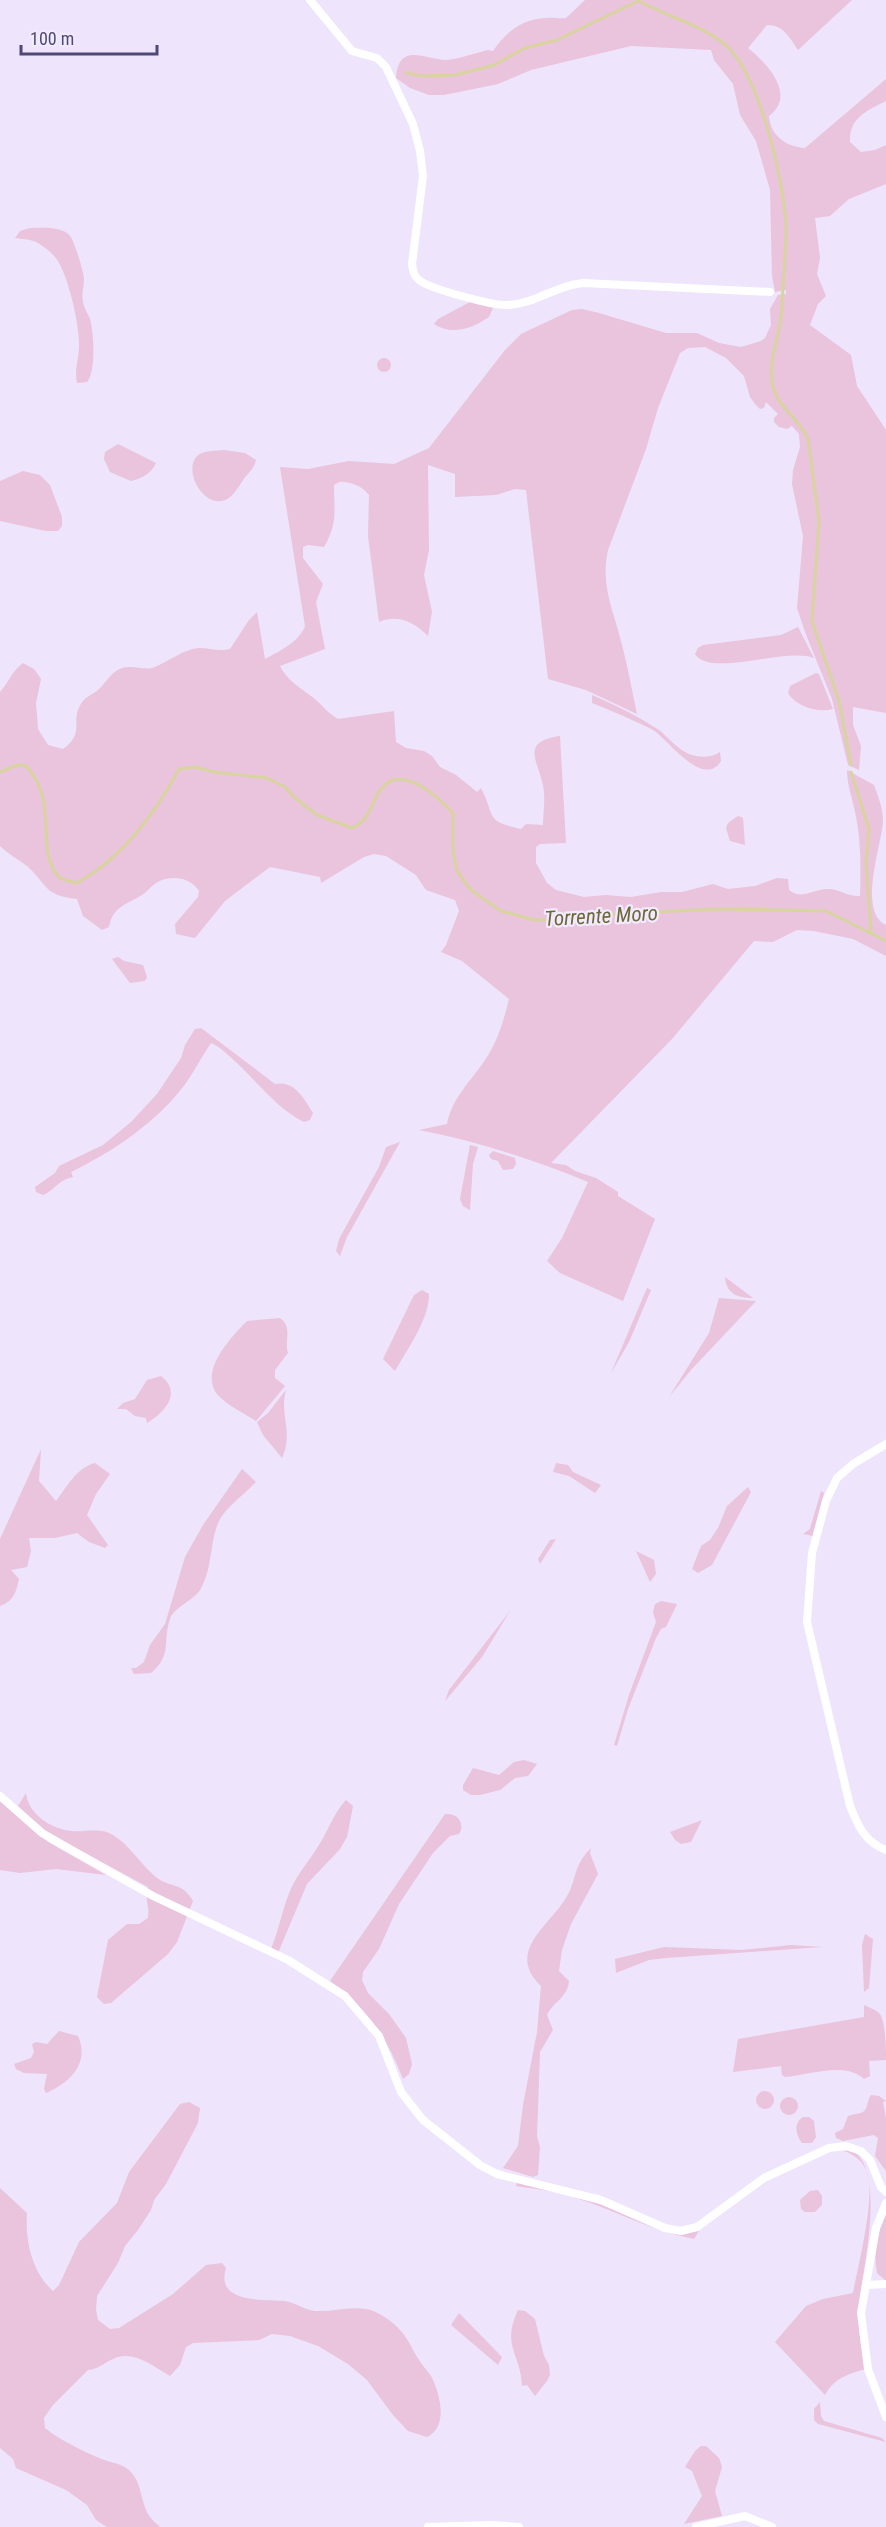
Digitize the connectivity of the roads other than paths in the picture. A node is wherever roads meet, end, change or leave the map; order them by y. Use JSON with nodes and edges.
{"nodes":[{"id":1,"x":310,"y":0,"type":"edge"},
{"id":2,"x":770,"y":292,"type":"dead end"},
{"id":3,"x":886,"y":1444,"type":"edge"},
{"id":4,"x":0,"y":1796,"type":"edge"},
{"id":5,"x":886,"y":1850,"type":"edge"},
{"id":6,"x":886,"y":2192,"type":"edge"},
{"id":7,"x":886,"y":2203,"type":"edge"},
{"id":8,"x":886,"y":2284,"type":"edge"},
{"id":9,"x":866,"y":2285,"type":"junction"},
{"id":10,"x":886,"y":2417,"type":"edge"},
{"id":11,"x":428,"y":2527,"type":"edge"},
{"id":12,"x":519,"y":2527,"type":"edge"},
{"id":13,"x":696,"y":2527,"type":"edge"},
{"id":14,"x":772,"y":2527,"type":"edge"}],
"edges":[{"from":1,"to":2,"type":"street"},
{"from":3,"to":5,"type":"street"},
{"from":4,"to":6,"type":"street"},
{"from":7,"to":9,"type":"street"},
{"from":8,"to":9,"type":"street"},
{"from":9,"to":10,"type":"street"},
{"from":11,"to":12,"type":"street"},
{"from":13,"to":14,"type":"street"}]}
